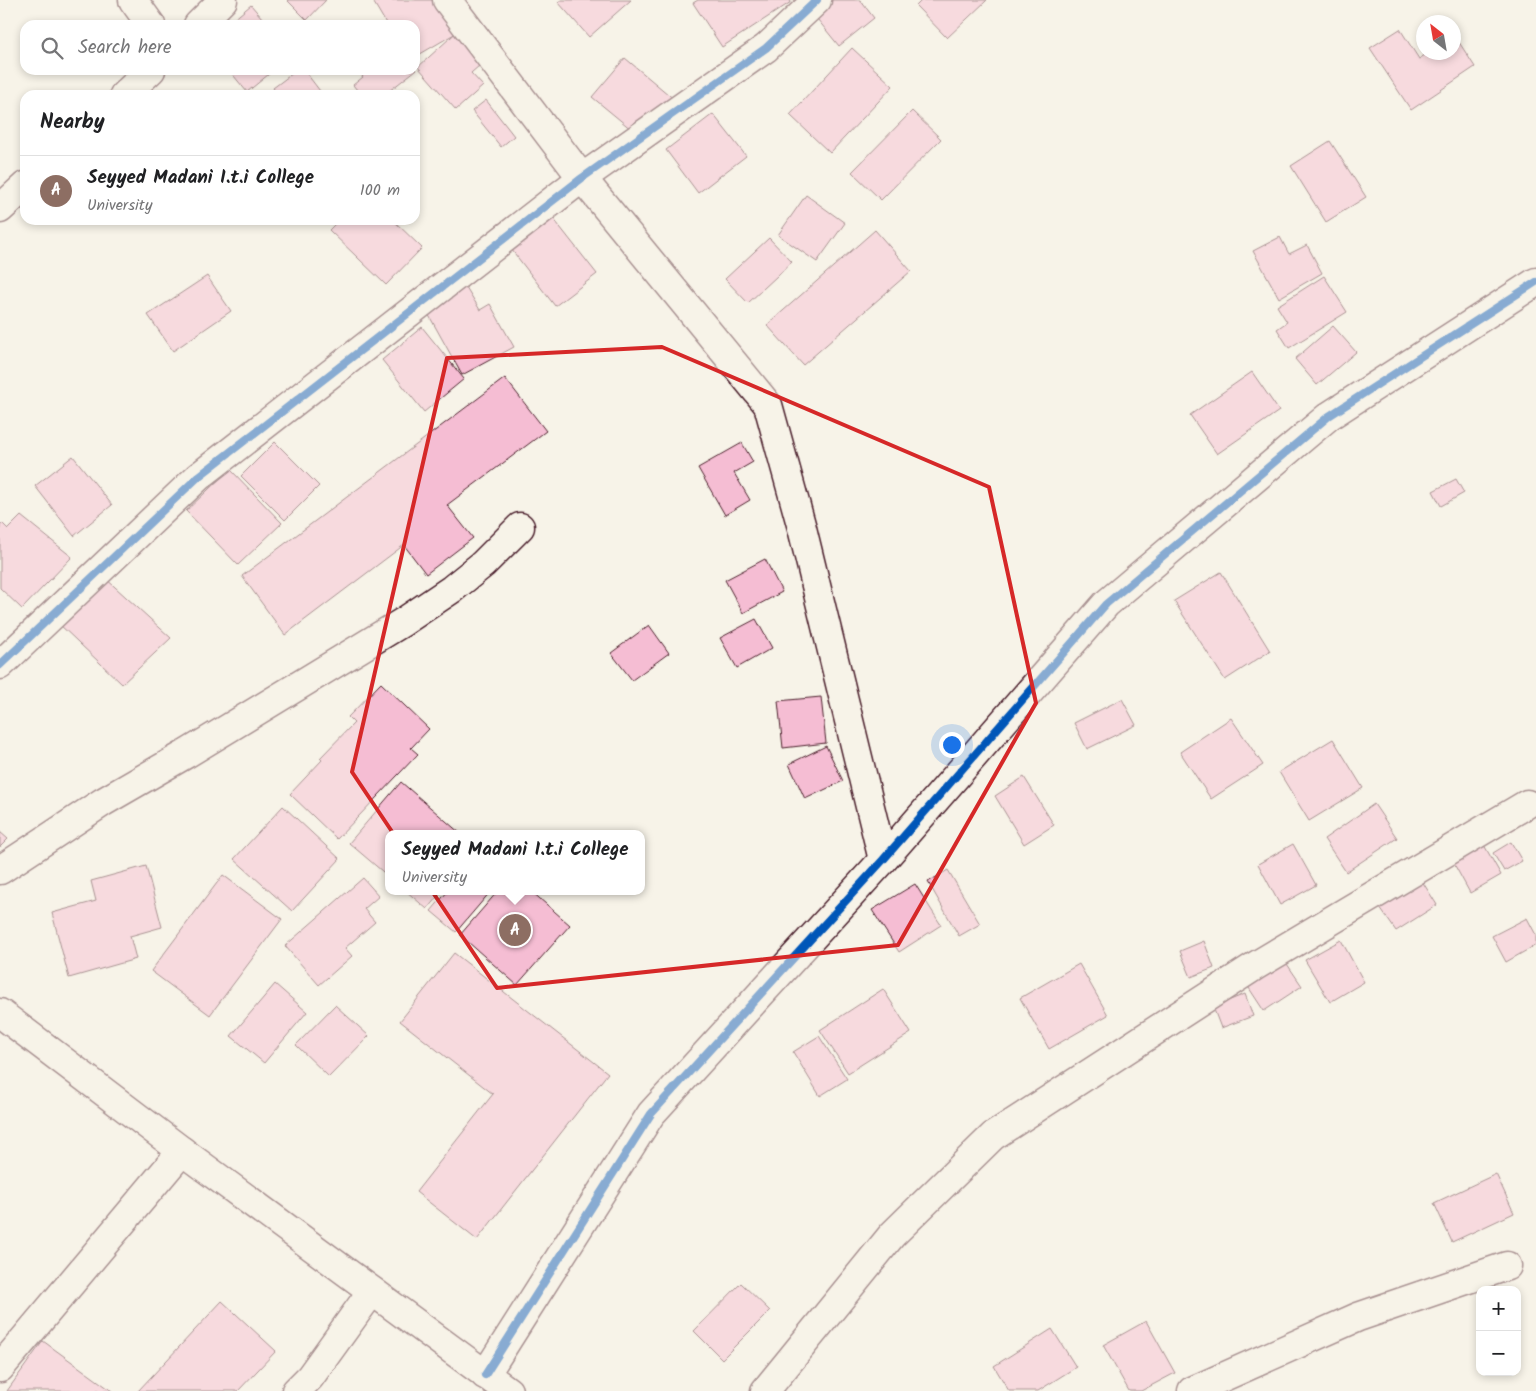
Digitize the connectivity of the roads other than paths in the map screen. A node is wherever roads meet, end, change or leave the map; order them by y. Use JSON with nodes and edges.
{"nodes":[{"id":1,"x":133,"y":0,"type":"edge"},
{"id":2,"x":223,"y":0,"type":"edge"},
{"id":3,"x":447,"y":0,"type":"edge"},
{"id":4,"x":817,"y":0,"type":"edge"},
{"id":5,"x":148,"y":20,"type":"edge"},
{"id":6,"x":203,"y":20,"type":"edge"},
{"id":7,"x":146,"y":75,"type":"edge"},
{"id":8,"x":129,"y":90,"type":"edge"},
{"id":9,"x":582,"y":178,"type":"junction"},
{"id":10,"x":20,"y":191,"type":"edge"},
{"id":11,"x":0,"y":209,"type":"edge"},
{"id":12,"x":1536,"y":282,"type":"edge"},
{"id":13,"x":520,"y":527,"type":"dead end"},
{"id":14,"x":0,"y":665,"type":"edge"},
{"id":15,"x":1527,"y":804,"type":"dead end"},
{"id":16,"x":883,"y":860,"type":"junction"},
{"id":17,"x":0,"y":870,"type":"edge"},
{"id":18,"x":0,"y":1013,"type":"edge"},
{"id":19,"x":182,"y":1151,"type":"junction"},
{"id":20,"x":1507,"y":1266,"type":"dead end"},
{"id":21,"x":372,"y":1291,"type":"junction"},
{"id":22,"x":0,"y":1368,"type":"edge"},
{"id":23,"x":485,"y":1375,"type":"junction"},
{"id":24,"x":296,"y":1391,"type":"edge"},
{"id":25,"x":508,"y":1391,"type":"edge"},
{"id":26,"x":765,"y":1391,"type":"edge"},
{"id":27,"x":1192,"y":1391,"type":"edge"}],
"edges":[{"from":1,"to":5,"type":"street"},
{"from":2,"to":6,"type":"street"},
{"from":3,"to":9,"type":"street"},
{"from":4,"to":9,"type":"street"},
{"from":7,"to":8,"type":"street"},
{"from":9,"to":14,"type":"street"},
{"from":9,"to":16,"type":"street"},
{"from":10,"to":11,"type":"street"},
{"from":12,"to":16,"type":"street"},
{"from":13,"to":17,"type":"street"},
{"from":15,"to":26,"type":"street"},
{"from":16,"to":23,"type":"street"},
{"from":18,"to":19,"type":"street"},
{"from":19,"to":21,"type":"street"},
{"from":19,"to":22,"type":"street"},
{"from":20,"to":27,"type":"street"},
{"from":21,"to":23,"type":"street"},
{"from":21,"to":24,"type":"street"},
{"from":23,"to":25,"type":"street"}]}
